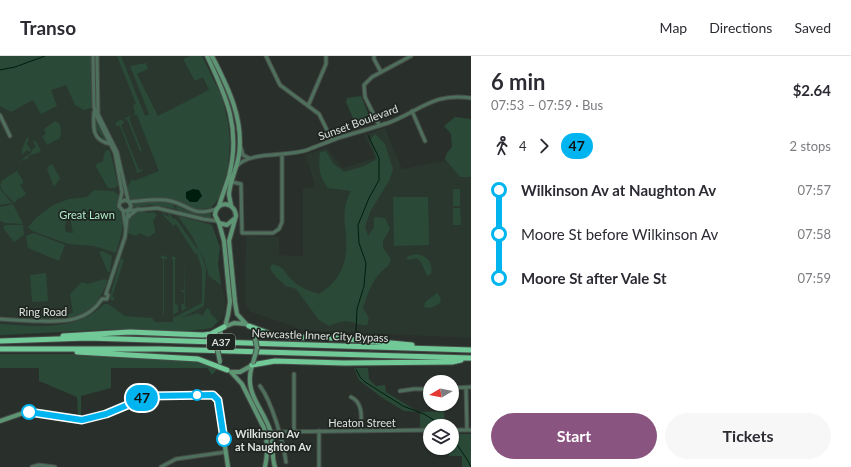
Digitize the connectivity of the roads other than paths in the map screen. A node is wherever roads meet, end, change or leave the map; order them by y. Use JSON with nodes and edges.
{"nodes":[{"id":1,"x":93,"y":56,"type":"edge"},
{"id":2,"x":97,"y":56,"type":"edge"},
{"id":3,"x":207,"y":56,"type":"edge"},
{"id":4,"x":212,"y":56,"type":"edge"},
{"id":5,"x":266,"y":56,"type":"edge"},
{"id":6,"x":326,"y":56,"type":"edge"},
{"id":7,"x":374,"y":56,"type":"edge"},
{"id":8,"x":411,"y":56,"type":"edge"},
{"id":9,"x":381,"y":72,"type":"junction"},
{"id":10,"x":471,"y":98,"type":"edge"},
{"id":11,"x":308,"y":106,"type":"junction"},
{"id":12,"x":94,"y":107,"type":"junction"},
{"id":13,"x":412,"y":111,"type":"junction"},
{"id":14,"x":0,"y":115,"type":"edge"},
{"id":15,"x":379,"y":125,"type":"junction"},
{"id":16,"x":10,"y":136,"type":"dead end"},
{"id":17,"x":332,"y":140,"type":"junction"},
{"id":18,"x":425,"y":141,"type":"dead end"},
{"id":19,"x":111,"y":144,"type":"junction"},
{"id":20,"x":240,"y":146,"type":"junction"},
{"id":21,"x":282,"y":155,"type":"junction"},
{"id":22,"x":249,"y":158,"type":"junction"},
{"id":23,"x":237,"y":166,"type":"junction"},
{"id":24,"x":232,"y":182,"type":"junction"},
{"id":25,"x":129,"y":201,"type":"junction"},
{"id":26,"x":121,"y":202,"type":"junction"},
{"id":27,"x":231,"y":206,"type":"junction"},
{"id":28,"x":217,"y":207,"type":"junction"},
{"id":29,"x":141,"y":208,"type":"junction"},
{"id":30,"x":128,"y":210,"type":"junction"},
{"id":31,"x":123,"y":211,"type":"junction"},
{"id":32,"x":234,"y":219,"type":"junction"},
{"id":33,"x":127,"y":221,"type":"junction"},
{"id":34,"x":218,"y":222,"type":"junction"},
{"id":35,"x":126,"y":229,"type":"junction"},
{"id":36,"x":0,"y":319,"type":"edge"},
{"id":37,"x":248,"y":326,"type":"junction"},
{"id":38,"x":224,"y":327,"type":"junction"},
{"id":39,"x":17,"y":340,"type":"junction"},
{"id":40,"x":0,"y":341,"type":"edge"},
{"id":41,"x":52,"y":348,"type":"junction"},
{"id":42,"x":441,"y":349,"type":"junction"},
{"id":43,"x":0,"y":350,"type":"edge"},
{"id":44,"x":471,"y":350,"type":"edge"},
{"id":45,"x":471,"y":358,"type":"edge"},
{"id":46,"x":253,"y":365,"type":"junction"},
{"id":47,"x":229,"y":371,"type":"junction"},
{"id":48,"x":294,"y":374,"type":"dead end"},
{"id":49,"x":260,"y":386,"type":"dead end"},
{"id":50,"x":471,"y":387,"type":"edge"},
{"id":51,"x":423,"y":388,"type":"edge"},
{"id":52,"x":459,"y":388,"type":"edge"},
{"id":53,"x":466,"y":388,"type":"junction"},
{"id":54,"x":400,"y":391,"type":"dead end"},
{"id":55,"x":351,"y":397,"type":"dead end"},
{"id":56,"x":2,"y":421,"type":"edge"},
{"id":57,"x":423,"y":430,"type":"edge"},
{"id":58,"x":459,"y":430,"type":"edge"},
{"id":59,"x":467,"y":430,"type":"junction"},
{"id":60,"x":471,"y":430,"type":"edge"},
{"id":61,"x":278,"y":431,"type":"junction"},
{"id":62,"x":294,"y":431,"type":"junction"},
{"id":63,"x":319,"y":431,"type":"junction"},
{"id":64,"x":361,"y":431,"type":"junction"},
{"id":65,"x":270,"y":432,"type":"junction"},
{"id":66,"x":226,"y":452,"type":"junction"},
{"id":67,"x":170,"y":462,"type":"junction"},
{"id":68,"x":286,"y":462,"type":"dead end"},
{"id":69,"x":32,"y":467,"type":"edge"},
{"id":70,"x":55,"y":467,"type":"edge"},
{"id":71,"x":161,"y":467,"type":"edge"},
{"id":72,"x":172,"y":467,"type":"edge"},
{"id":73,"x":228,"y":467,"type":"edge"},
{"id":74,"x":266,"y":467,"type":"edge"},
{"id":75,"x":274,"y":467,"type":"edge"},
{"id":76,"x":319,"y":467,"type":"edge"}],
"edges":[{"from":1,"to":12,"type":"street"},
{"from":2,"to":25,"type":"street"},
{"from":3,"to":28,"type":"main road"},
{"from":4,"to":20,"type":"main road"},
{"from":5,"to":11,"type":"street"},
{"from":6,"to":11,"type":"street"},
{"from":7,"to":9,"type":"street"},
{"from":8,"to":9,"type":"street"},
{"from":9,"to":15,"type":"street"},
{"from":10,"to":13,"type":"street","name":"Sunset Boulevard"},
{"from":11,"to":17,"type":"street"},
{"from":12,"to":19,"type":"street"},
{"from":12,"to":19,"type":"street"},
{"from":13,"to":15,"type":"street","name":"Sunset Boulevard"},
{"from":13,"to":18,"type":"street"},
{"from":14,"to":16,"type":"street"},
{"from":15,"to":17,"type":"street","name":"Sunset Boulevard"},
{"from":17,"to":21,"type":"street","name":"Sunset Boulevard"},
{"from":19,"to":26,"type":"street"},
{"from":20,"to":22,"type":"street"},
{"from":20,"to":23,"type":"main road"},
{"from":21,"to":22,"type":"street","name":"Sunset Boulevard"},
{"from":21,"to":24,"type":"street"},
{"from":22,"to":23,"type":"street","name":"Sunset Boulevard"},
{"from":23,"to":24,"type":"main road"},
{"from":24,"to":27,"type":"main road"},
{"from":25,"to":26,"type":"street"},
{"from":25,"to":28,"type":"street"},
{"from":25,"to":30,"type":"street"},
{"from":26,"to":31,"type":"street"},
{"from":27,"to":28,"type":"main road"},
{"from":27,"to":32,"type":"main road"},
{"from":28,"to":34,"type":"main road"},
{"from":29,"to":30,"type":"street"},
{"from":29,"to":33,"type":"street"},
{"from":29,"to":34,"type":"street"},
{"from":30,"to":31,"type":"street"},
{"from":30,"to":33,"type":"street"},
{"from":31,"to":35,"type":"street"},
{"from":32,"to":34,"type":"main road"},
{"from":32,"to":37,"type":"main road"},
{"from":33,"to":35,"type":"street"},
{"from":34,"to":38,"type":"main road"},
{"from":35,"to":36,"type":"street","name":"Ring Road"},
{"from":37,"to":38,"type":"main road"},
{"from":37,"to":42,"type":"highway"},
{"from":37,"to":46,"type":"main road","bridge":true},
{"from":38,"to":39,"type":"highway"},
{"from":38,"to":47,"type":"main road","bridge":true},
{"from":39,"to":40,"type":"highway","name":"Newcastle Inner City Bypass","number":"A37"},
{"from":39,"to":42,"type":"highway","name":"Newcastle Inner City Bypass","number":"A37"},
{"from":41,"to":43,"type":"highway","name":"Newcastle Inner City Bypass","number":"A37"},
{"from":41,"to":45,"type":"highway","name":"Newcastle Inner City Bypass","number":"A37"},
{"from":41,"to":47,"type":"highway"},
{"from":42,"to":44,"type":"highway","name":"Newcastle Inner City Bypass","number":"A37"},
{"from":45,"to":46,"type":"highway"},
{"from":46,"to":47,"type":"main road"},
{"from":46,"to":65,"type":"main road"},
{"from":47,"to":74,"type":"main road"},
{"from":48,"to":62,"type":"street"},
{"from":49,"to":61,"type":"street"},
{"from":50,"to":53,"type":"street"},
{"from":51,"to":54,"type":"street"},
{"from":52,"to":53,"type":"street"},
{"from":53,"to":59,"type":"street"},
{"from":55,"to":64,"type":"street"},
{"from":56,"to":66,"type":"main road"},
{"from":57,"to":64,"type":"street","name":"Heaton Street"},
{"from":58,"to":59,"type":"street"},
{"from":59,"to":60,"type":"street"},
{"from":61,"to":62,"type":"street","name":"Heaton Street"},
{"from":61,"to":65,"type":"street","name":"Heaton Street"},
{"from":61,"to":68,"type":"street"},
{"from":62,"to":63,"type":"street","name":"Heaton Street"},
{"from":63,"to":64,"type":"street","name":"Heaton Street"},
{"from":63,"to":76,"type":"street"},
{"from":65,"to":75,"type":"main road"},
{"from":66,"to":67,"type":"street"},
{"from":66,"to":73,"type":"main road"},
{"from":67,"to":71,"type":"street"},
{"from":67,"to":72,"type":"street"},
{"from":69,"to":70,"type":"street"},
{"from":74,"to":75,"type":"main road"}]}
